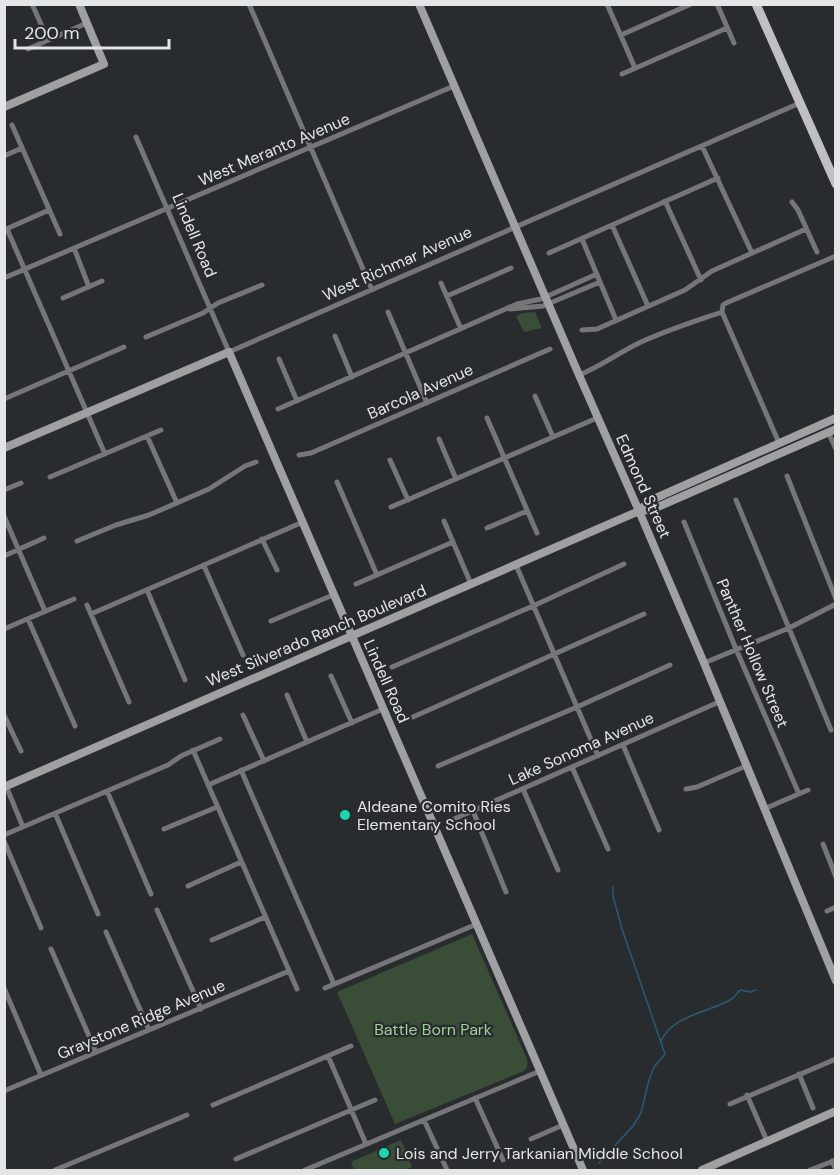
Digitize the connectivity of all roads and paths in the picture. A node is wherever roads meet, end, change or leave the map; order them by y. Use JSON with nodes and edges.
{"nodes":[{"id":1,"x":32,"y":4,"type":"edge"},
{"id":2,"x":79,"y":4,"type":"edge"},
{"id":3,"x":249,"y":4,"type":"edge"},
{"id":4,"x":419,"y":4,"type":"edge"},
{"id":5,"x":607,"y":4,"type":"edge"},
{"id":6,"x":691,"y":4,"type":"edge"},
{"id":7,"x":717,"y":4,"type":"edge"},
{"id":8,"x":756,"y":4,"type":"edge"},
{"id":9,"x":87,"y":23,"type":"junction"},
{"id":10,"x":727,"y":28,"type":"junction"},
{"id":11,"x":621,"y":35,"type":"junction"},
{"id":12,"x":48,"y":40,"type":"junction"},
{"id":13,"x":734,"y":43,"type":"dead end"},
{"id":14,"x":28,"y":48,"type":"dead end"},
{"id":15,"x":635,"y":68,"type":"junction"},
{"id":16,"x":622,"y":74,"type":"dead end"},
{"id":17,"x":454,"y":86,"type":"junction"},
{"id":18,"x":800,"y":103,"type":"junction"},
{"id":19,"x":4,"y":107,"type":"edge"},
{"id":20,"x":12,"y":125,"type":"dead end"},
{"id":21,"x":136,"y":137,"type":"dead end"},
{"id":22,"x":702,"y":146,"type":"junction"},
{"id":23,"x":22,"y":148,"type":"junction"},
{"id":24,"x":311,"y":148,"type":"junction"},
{"id":25,"x":4,"y":156,"type":"edge"},
{"id":26,"x":718,"y":178,"type":"junction"},
{"id":27,"x":836,"y":184,"type":"edge"},
{"id":28,"x":665,"y":201,"type":"junction"},
{"id":29,"x":792,"y":202,"type":"dead end"},
{"id":30,"x":168,"y":209,"type":"junction"},
{"id":31,"x":49,"y":210,"type":"junction"},
{"id":32,"x":612,"y":225,"type":"junction"},
{"id":33,"x":514,"y":227,"type":"junction"},
{"id":34,"x":6,"y":229,"type":"edge"},
{"id":35,"x":806,"y":229,"type":"junction"},
{"id":36,"x":60,"y":234,"type":"dead end"},
{"id":37,"x":582,"y":238,"type":"junction"},
{"id":38,"x":74,"y":248,"type":"junction"},
{"id":39,"x":817,"y":252,"type":"dead end"},
{"id":40,"x":549,"y":253,"type":"dead end"},
{"id":41,"x":752,"y":253,"type":"junction"},
{"id":42,"x":836,"y":256,"type":"edge"},
{"id":43,"x":511,"y":268,"type":"dead end"},
{"id":44,"x":25,"y":269,"type":"junction"},
{"id":45,"x":597,"y":274,"type":"junction"},
{"id":46,"x":4,"y":278,"type":"edge"},
{"id":47,"x":700,"y":280,"type":"junction"},
{"id":48,"x":102,"y":281,"type":"dead end"},
{"id":49,"x":600,"y":282,"type":"junction"},
{"id":50,"x":441,"y":283,"type":"dead end"},
{"id":51,"x":262,"y":285,"type":"dead end"},
{"id":52,"x":89,"y":286,"type":"junction"},
{"id":53,"x":372,"y":290,"type":"junction"},
{"id":54,"x":447,"y":296,"type":"junction"},
{"id":55,"x":63,"y":298,"type":"dead end"},
{"id":56,"x":546,"y":301,"type":"junction"},
{"id":57,"x":648,"y":306,"type":"junction"},
{"id":58,"x":211,"y":308,"type":"junction"},
{"id":59,"x":722,"y":310,"type":"junction"},
{"id":60,"x":388,"y":312,"type":"dead end"},
{"id":61,"x":616,"y":320,"type":"junction"},
{"id":62,"x":461,"y":329,"type":"junction"},
{"id":63,"x":582,"y":330,"type":"dead end"},
{"id":64,"x":335,"y":336,"type":"dead end"},
{"id":65,"x":146,"y":337,"type":"dead end"},
{"id":66,"x":124,"y":347,"type":"dead end"},
{"id":67,"x":550,"y":350,"type":"dead end"},
{"id":68,"x":229,"y":352,"type":"junction"},
{"id":69,"x":406,"y":353,"type":"junction"},
{"id":70,"x":279,"y":360,"type":"dead end"},
{"id":71,"x":69,"y":370,"type":"junction"},
{"id":72,"x":579,"y":375,"type":"junction"},
{"id":73,"x":352,"y":377,"type":"junction"},
{"id":74,"x":535,"y":396,"type":"dead end"},
{"id":75,"x":4,"y":399,"type":"edge"},
{"id":76,"x":297,"y":401,"type":"junction"},
{"id":77,"x":427,"y":403,"type":"junction"},
{"id":78,"x":278,"y":409,"type":"dead end"},
{"id":79,"x":88,"y":413,"type":"junction"},
{"id":80,"x":487,"y":418,"type":"dead end"},
{"id":81,"x":597,"y":418,"type":"junction"},
{"id":82,"x":836,"y":418,"type":"edge"},
{"id":83,"x":161,"y":430,"type":"dead end"},
{"id":84,"x":832,"y":430,"type":"edge"},
{"id":85,"x":147,"y":436,"type":"junction"},
{"id":86,"x":553,"y":437,"type":"junction"},
{"id":87,"x":439,"y":439,"type":"dead end"},
{"id":88,"x":779,"y":443,"type":"junction"},
{"id":89,"x":4,"y":448,"type":"edge"},
{"id":90,"x":836,"y":449,"type":"edge"},
{"id":91,"x":105,"y":454,"type":"junction"},
{"id":92,"x":299,"y":455,"type":"dead end"},
{"id":93,"x":504,"y":458,"type":"junction"},
{"id":94,"x":390,"y":460,"type":"dead end"},
{"id":95,"x":256,"y":462,"type":"dead end"},
{"id":96,"x":50,"y":477,"type":"dead end"},
{"id":97,"x":787,"y":477,"type":"dead end"},
{"id":98,"x":456,"y":479,"type":"junction"},
{"id":99,"x":337,"y":482,"type":"dead end"},
{"id":100,"x":21,"y":483,"type":"dead end"},
{"id":101,"x":4,"y":489,"type":"edge"},
{"id":102,"x":408,"y":500,"type":"junction"},
{"id":103,"x":736,"y":500,"type":"dead end"},
{"id":104,"x":177,"y":503,"type":"junction"},
{"id":105,"x":391,"y":507,"type":"dead end"},
{"id":106,"x":527,"y":511,"type":"junction"},
{"id":107,"x":639,"y":511,"type":"junction"},
{"id":108,"x":4,"y":516,"type":"edge"},
{"id":109,"x":444,"y":521,"type":"dead end"},
{"id":110,"x":303,"y":522,"type":"junction"},
{"id":111,"x":684,"y":522,"type":"dead end"},
{"id":112,"x":487,"y":528,"type":"dead end"},
{"id":113,"x":537,"y":533,"type":"dead end"},
{"id":114,"x":44,"y":538,"type":"dead end"},
{"id":115,"x":262,"y":539,"type":"junction"},
{"id":116,"x":77,"y":542,"type":"dead end"},
{"id":117,"x":453,"y":542,"type":"junction"},
{"id":118,"x":19,"y":550,"type":"junction"},
{"id":119,"x":4,"y":556,"type":"edge"},
{"id":120,"x":624,"y":564,"type":"dead end"},
{"id":121,"x":516,"y":565,"type":"junction"},
{"id":122,"x":204,"y":566,"type":"junction"},
{"id":123,"x":277,"y":570,"type":"dead end"},
{"id":124,"x":377,"y":575,"type":"junction"},
{"id":125,"x":356,"y":584,"type":"dead end"},
{"id":126,"x":471,"y":584,"type":"junction"},
{"id":127,"x":147,"y":590,"type":"junction"},
{"id":128,"x":333,"y":595,"type":"junction"},
{"id":129,"x":836,"y":598,"type":"edge"},
{"id":130,"x":74,"y":599,"type":"dead end"},
{"id":131,"x":87,"y":604,"type":"dead end"},
{"id":132,"x":836,"y":604,"type":"edge"},
{"id":133,"x":533,"y":606,"type":"junction"},
{"id":134,"x":45,"y":611,"type":"junction"},
{"id":135,"x":91,"y":614,"type":"junction"},
{"id":136,"x":644,"y":614,"type":"dead end"},
{"id":137,"x":28,"y":618,"type":"junction"},
{"id":138,"x":271,"y":621,"type":"dead end"},
{"id":139,"x":4,"y":628,"type":"edge"},
{"id":140,"x":789,"y":628,"type":"junction"},
{"id":141,"x":351,"y":636,"type":"junction"},
{"id":142,"x":736,"y":649,"type":"junction"},
{"id":143,"x":554,"y":654,"type":"junction"},
{"id":144,"x":243,"y":655,"type":"dead end"},
{"id":145,"x":704,"y":663,"type":"junction"},
{"id":146,"x":670,"y":665,"type":"dead end"},
{"id":147,"x":392,"y":667,"type":"dead end"},
{"id":148,"x":331,"y":676,"type":"dead end"},
{"id":149,"x":186,"y":680,"type":"dead end"},
{"id":150,"x":287,"y":695,"type":"dead end"},
{"id":151,"x":129,"y":702,"type":"dead end"},
{"id":152,"x":719,"y":702,"type":"junction"},
{"id":153,"x":577,"y":707,"type":"junction"},
{"id":154,"x":383,"y":709,"type":"junction"},
{"id":155,"x":4,"y":715,"type":"edge"},
{"id":156,"x":243,"y":715,"type":"dead end"},
{"id":157,"x":413,"y":717,"type":"dead end"},
{"id":158,"x":352,"y":723,"type":"junction"},
{"id":159,"x":75,"y":726,"type":"dead end"},
{"id":160,"x":831,"y":730,"type":"dead end"},
{"id":161,"x":220,"y":739,"type":"dead end"},
{"id":162,"x":307,"y":742,"type":"junction"},
{"id":163,"x":623,"y":745,"type":"junction"},
{"id":164,"x":193,"y":750,"type":"junction"},
{"id":165,"x":21,"y":751,"type":"dead end"},
{"id":166,"x":598,"y":756,"type":"junction"},
{"id":167,"x":264,"y":761,"type":"junction"},
{"id":168,"x":438,"y":766,"type":"dead end"},
{"id":169,"x":746,"y":766,"type":"junction"},
{"id":170,"x":572,"y":767,"type":"junction"},
{"id":171,"x":241,"y":770,"type":"junction"},
{"id":172,"x":208,"y":785,"type":"junction"},
{"id":173,"x":5,"y":787,"type":"edge"},
{"id":174,"x":523,"y":789,"type":"junction"},
{"id":175,"x":686,"y":789,"type":"dead end"},
{"id":176,"x":808,"y":790,"type":"dead end"},
{"id":177,"x":107,"y":791,"type":"junction"},
{"id":178,"x":799,"y":794,"type":"junction"},
{"id":179,"x":217,"y":807,"type":"junction"},
{"id":180,"x":764,"y":809,"type":"junction"},
{"id":181,"x":473,"y":811,"type":"junction"},
{"id":182,"x":55,"y":813,"type":"junction"},
{"id":183,"x":454,"y":819,"type":"dead end"},
{"id":184,"x":23,"y":827,"type":"junction"},
{"id":185,"x":164,"y":829,"type":"dead end"},
{"id":186,"x":659,"y":830,"type":"dead end"},
{"id":187,"x":4,"y":835,"type":"edge"},
{"id":188,"x":4,"y":841,"type":"edge"},
{"id":189,"x":823,"y":844,"type":"dead end"},
{"id":190,"x":608,"y":849,"type":"dead end"},
{"id":191,"x":241,"y":862,"type":"junction"},
{"id":192,"x":558,"y":870,"type":"dead end"},
{"id":193,"x":836,"y":877,"type":"edge"},
{"id":194,"x":188,"y":886,"type":"dead end"},
{"id":195,"x":506,"y":892,"type":"dead end"},
{"id":196,"x":151,"y":894,"type":"dead end"},
{"id":197,"x":836,"y":907,"type":"edge"},
{"id":198,"x":157,"y":910,"type":"dead end"},
{"id":199,"x":827,"y":911,"type":"dead end"},
{"id":200,"x":98,"y":914,"type":"dead end"},
{"id":201,"x":266,"y":917,"type":"junction"},
{"id":202,"x":477,"y":924,"type":"junction"},
{"id":203,"x":41,"y":928,"type":"dead end"},
{"id":204,"x":106,"y":932,"type":"dead end"},
{"id":205,"x":212,"y":940,"type":"dead end"},
{"id":206,"x":51,"y":949,"type":"dead end"},
{"id":207,"x":289,"y":971,"type":"junction"},
{"id":208,"x":836,"y":981,"type":"edge"},
{"id":209,"x":334,"y":984,"type":"junction"},
{"id":210,"x":4,"y":988,"type":"edge"},
{"id":211,"x":326,"y":988,"type":"dead end"},
{"id":212,"x":297,"y":989,"type":"dead end"},
{"id":213,"x":201,"y":1009,"type":"junction"},
{"id":214,"x":149,"y":1030,"type":"junction"},
{"id":215,"x":351,"y":1046,"type":"dead end"},
{"id":216,"x":96,"y":1052,"type":"junction"},
{"id":217,"x":328,"y":1056,"type":"junction"},
{"id":218,"x":836,"y":1059,"type":"edge"},
{"id":219,"x":540,"y":1071,"type":"junction"},
{"id":220,"x":799,"y":1074,"type":"junction"},
{"id":221,"x":41,"y":1075,"type":"junction"},
{"id":222,"x":4,"y":1091,"type":"edge"},
{"id":223,"x":747,"y":1095,"type":"junction"},
{"id":224,"x":475,"y":1098,"type":"junction"},
{"id":225,"x":375,"y":1100,"type":"dead end"},
{"id":226,"x":730,"y":1104,"type":"dead end"},
{"id":227,"x":213,"y":1105,"type":"dead end"},
{"id":228,"x":813,"y":1108,"type":"dead end"},
{"id":229,"x":351,"y":1110,"type":"junction"},
{"id":230,"x":836,"y":1112,"type":"edge"},
{"id":231,"x":187,"y":1115,"type":"dead end"},
{"id":232,"x":424,"y":1120,"type":"junction"},
{"id":233,"x":563,"y":1125,"type":"junction"},
{"id":234,"x":531,"y":1139,"type":"dead end"},
{"id":235,"x":767,"y":1141,"type":"junction"},
{"id":236,"x":366,"y":1144,"type":"junction"},
{"id":237,"x":236,"y":1159,"type":"dead end"},
{"id":238,"x":503,"y":1160,"type":"dead end"},
{"id":239,"x":834,"y":1160,"type":"edge"},
{"id":240,"x":59,"y":1170,"type":"edge"},
{"id":241,"x":305,"y":1170,"type":"edge"},
{"id":242,"x":447,"y":1170,"type":"edge"},
{"id":243,"x":583,"y":1170,"type":"edge"},
{"id":244,"x":702,"y":1170,"type":"edge"},
{"id":245,"x":810,"y":1170,"type":"edge"},
{"id":246,"x":836,"y":1170,"type":"edge"}],
"edges":[{"from":1,"to":12,"type":"street"},
{"from":2,"to":9,"type":"street"},
{"from":3,"to":24,"type":"street"},
{"from":4,"to":17,"type":"street","name":"Edmond Street"},
{"from":5,"to":11,"type":"street"},
{"from":6,"to":11,"type":"street"},
{"from":7,"to":10,"type":"street"},
{"from":8,"to":18,"type":"main road"},
{"from":9,"to":12,"type":"street"},
{"from":9,"to":19,"type":"street"},
{"from":10,"to":13,"type":"street"},
{"from":10,"to":15,"type":"street"},
{"from":11,"to":15,"type":"street"},
{"from":12,"to":14,"type":"street"},
{"from":15,"to":16,"type":"street"},
{"from":17,"to":24,"type":"street","name":"West Meranto Avenue"},
{"from":17,"to":33,"type":"street","name":"Edmond Street"},
{"from":18,"to":22,"type":"street","name":"West Richmar Avenue"},
{"from":18,"to":27,"type":"main road"},
{"from":20,"to":23,"type":"street"},
{"from":21,"to":30,"type":"street","name":"Lindell Road"},
{"from":22,"to":26,"type":"street"},
{"from":22,"to":33,"type":"street","name":"West Richmar Avenue"},
{"from":23,"to":25,"type":"street"},
{"from":23,"to":31,"type":"street"},
{"from":24,"to":30,"type":"street","name":"West Meranto Avenue"},
{"from":24,"to":53,"type":"street"},
{"from":26,"to":28,"type":"street"},
{"from":26,"to":41,"type":"street"},
{"from":28,"to":32,"type":"street"},
{"from":28,"to":47,"type":"street"},
{"from":29,"to":35,"type":"street"},
{"from":30,"to":38,"type":"street","name":"West Meranto Avenue"},
{"from":30,"to":58,"type":"street","name":"Lindell Road"},
{"from":31,"to":34,"type":"street"},
{"from":31,"to":36,"type":"street"},
{"from":32,"to":37,"type":"street"},
{"from":32,"to":57,"type":"street"},
{"from":33,"to":53,"type":"street","name":"West Richmar Avenue"},
{"from":33,"to":56,"type":"street","name":"Edmond Street"},
{"from":34,"to":44,"type":"street"},
{"from":35,"to":39,"type":"street"},
{"from":35,"to":41,"type":"street"},
{"from":37,"to":40,"type":"street"},
{"from":37,"to":45,"type":"street"},
{"from":38,"to":44,"type":"street","name":"West Meranto Avenue"},
{"from":38,"to":52,"type":"street"},
{"from":41,"to":47,"type":"street"},
{"from":42,"to":59,"type":"street"},
{"from":43,"to":54,"type":"street"},
{"from":44,"to":46,"type":"street","name":"West Meranto Avenue"},
{"from":44,"to":71,"type":"street"},
{"from":45,"to":49,"type":"street"},
{"from":45,"to":56,"type":"street"},
{"from":47,"to":57,"type":"street"},
{"from":48,"to":52,"type":"street"},
{"from":49,"to":56,"type":"street"},
{"from":49,"to":61,"type":"street"},
{"from":50,"to":54,"type":"street"},
{"from":51,"to":58,"type":"street"},
{"from":52,"to":55,"type":"street"},
{"from":53,"to":68,"type":"street","name":"West Richmar Avenue"},
{"from":54,"to":62,"type":"street"},
{"from":56,"to":62,"type":"street"},
{"from":56,"to":72,"type":"street","name":"Edmond Street"},
{"from":57,"to":61,"type":"street"},
{"from":58,"to":65,"type":"street"},
{"from":58,"to":68,"type":"street","name":"Lindell Road"},
{"from":59,"to":72,"type":"street"},
{"from":59,"to":88,"type":"street"},
{"from":60,"to":69,"type":"street"},
{"from":61,"to":63,"type":"street"},
{"from":62,"to":69,"type":"street"},
{"from":64,"to":73,"type":"street"},
{"from":66,"to":71,"type":"street"},
{"from":67,"to":77,"type":"street","name":"Barcola Avenue"},
{"from":68,"to":79,"type":"street","name":"West Richmar Avenue"},
{"from":68,"to":110,"type":"street","name":"Lindell Road"},
{"from":69,"to":73,"type":"street"},
{"from":69,"to":77,"type":"street"},
{"from":70,"to":76,"type":"street"},
{"from":71,"to":75,"type":"street"},
{"from":71,"to":79,"type":"street"},
{"from":72,"to":81,"type":"street","name":"Edmond Street"},
{"from":73,"to":76,"type":"street"},
{"from":74,"to":86,"type":"street"},
{"from":76,"to":78,"type":"street"},
{"from":77,"to":92,"type":"street","name":"Barcola Avenue"},
{"from":79,"to":89,"type":"street","name":"West Richmar Avenue"},
{"from":79,"to":91,"type":"street"},
{"from":80,"to":93,"type":"street"},
{"from":81,"to":86,"type":"street"},
{"from":81,"to":107,"type":"street","name":"Edmond Street"},
{"from":82,"to":88,"type":"street","name":"West Silverado Ranch Boulevard"},
{"from":83,"to":85,"type":"street"},
{"from":84,"to":90,"type":"street"},
{"from":84,"to":107,"type":"street","name":"West Silverado Ranch Boulevard"},
{"from":85,"to":91,"type":"street"},
{"from":85,"to":104,"type":"street"},
{"from":86,"to":93,"type":"street"},
{"from":87,"to":98,"type":"street"},
{"from":88,"to":107,"type":"street","name":"West Silverado Ranch Boulevard"},
{"from":91,"to":96,"type":"street"},
{"from":93,"to":98,"type":"street"},
{"from":93,"to":106,"type":"street"},
{"from":94,"to":102,"type":"street"},
{"from":95,"to":104,"type":"street"},
{"from":97,"to":129,"type":"street"},
{"from":98,"to":102,"type":"street"},
{"from":99,"to":124,"type":"street"},
{"from":100,"to":101,"type":"street"},
{"from":102,"to":105,"type":"street"},
{"from":103,"to":140,"type":"street"},
{"from":104,"to":116,"type":"street"},
{"from":106,"to":112,"type":"street"},
{"from":106,"to":113,"type":"street"},
{"from":107,"to":121,"type":"street","name":"West Silverado Ranch Boulevard"},
{"from":107,"to":145,"type":"street","name":"Edmond Street"},
{"from":108,"to":118,"type":"street"},
{"from":109,"to":117,"type":"street"},
{"from":110,"to":115,"type":"street"},
{"from":110,"to":128,"type":"street","name":"Lindell Road"},
{"from":111,"to":142,"type":"street","name":"Panther Hollow Street"},
{"from":114,"to":118,"type":"street"},
{"from":115,"to":122,"type":"street"},
{"from":115,"to":123,"type":"street"},
{"from":117,"to":124,"type":"street"},
{"from":117,"to":126,"type":"street"},
{"from":118,"to":119,"type":"street"},
{"from":118,"to":134,"type":"street"},
{"from":120,"to":133,"type":"street"},
{"from":121,"to":126,"type":"street","name":"West Silverado Ranch Boulevard"},
{"from":121,"to":133,"type":"street"},
{"from":122,"to":127,"type":"street"},
{"from":122,"to":144,"type":"street"},
{"from":124,"to":125,"type":"street"},
{"from":126,"to":141,"type":"street","name":"West Silverado Ranch Boulevard"},
{"from":127,"to":135,"type":"street"},
{"from":127,"to":149,"type":"street"},
{"from":128,"to":138,"type":"street"},
{"from":128,"to":141,"type":"street","name":"Lindell Road"},
{"from":130,"to":134,"type":"street"},
{"from":131,"to":135,"type":"street"},
{"from":132,"to":140,"type":"street"},
{"from":133,"to":143,"type":"street"},
{"from":133,"to":147,"type":"street"},
{"from":134,"to":137,"type":"street"},
{"from":135,"to":151,"type":"street"},
{"from":136,"to":143,"type":"street"},
{"from":137,"to":139,"type":"street"},
{"from":137,"to":159,"type":"street"},
{"from":140,"to":142,"type":"street"},
{"from":140,"to":160,"type":"street"},
{"from":141,"to":154,"type":"street","name":"Lindell Road"},
{"from":141,"to":173,"type":"street","name":"West Silverado Ranch Boulevard"},
{"from":142,"to":145,"type":"street"},
{"from":142,"to":178,"type":"street","name":"Panther Hollow Street"},
{"from":143,"to":153,"type":"street"},
{"from":143,"to":157,"type":"street"},
{"from":145,"to":152,"type":"street","name":"Edmond Street"},
{"from":146,"to":153,"type":"street"},
{"from":148,"to":158,"type":"street"},
{"from":150,"to":162,"type":"street"},
{"from":152,"to":163,"type":"street","name":"Lake Sonoma Avenue"},
{"from":152,"to":169,"type":"street","name":"Edmond Street"},
{"from":153,"to":166,"type":"street"},
{"from":153,"to":168,"type":"street"},
{"from":154,"to":158,"type":"street"},
{"from":154,"to":202,"type":"street","name":"Lindell Road"},
{"from":155,"to":165,"type":"street"},
{"from":156,"to":167,"type":"street"},
{"from":158,"to":162,"type":"street"},
{"from":161,"to":164,"type":"street"},
{"from":162,"to":167,"type":"street"},
{"from":163,"to":166,"type":"street","name":"Lake Sonoma Avenue"},
{"from":163,"to":186,"type":"street"},
{"from":164,"to":172,"type":"street"},
{"from":164,"to":177,"type":"street"},
{"from":166,"to":170,"type":"street","name":"Lake Sonoma Avenue"},
{"from":167,"to":171,"type":"street"},
{"from":169,"to":175,"type":"street"},
{"from":169,"to":180,"type":"street","name":"Edmond Street"},
{"from":170,"to":174,"type":"street","name":"Lake Sonoma Avenue"},
{"from":170,"to":190,"type":"street"},
{"from":171,"to":172,"type":"street"},
{"from":171,"to":209,"type":"street"},
{"from":172,"to":179,"type":"street"},
{"from":173,"to":184,"type":"street"},
{"from":174,"to":181,"type":"street","name":"Lake Sonoma Avenue"},
{"from":174,"to":192,"type":"street"},
{"from":176,"to":178,"type":"street"},
{"from":177,"to":182,"type":"street"},
{"from":177,"to":196,"type":"street"},
{"from":178,"to":180,"type":"street"},
{"from":179,"to":185,"type":"street"},
{"from":179,"to":191,"type":"street"},
{"from":180,"to":208,"type":"street","name":"Edmond Street"},
{"from":181,"to":183,"type":"street","name":"Lake Sonoma Avenue"},
{"from":181,"to":195,"type":"street"},
{"from":182,"to":184,"type":"street"},
{"from":182,"to":200,"type":"street"},
{"from":184,"to":187,"type":"street"},
{"from":188,"to":203,"type":"street"},
{"from":189,"to":193,"type":"street"},
{"from":191,"to":194,"type":"street"},
{"from":191,"to":201,"type":"street"},
{"from":197,"to":199,"type":"street"},
{"from":198,"to":213,"type":"street"},
{"from":201,"to":205,"type":"street"},
{"from":201,"to":207,"type":"street"},
{"from":202,"to":209,"type":"street"},
{"from":202,"to":219,"type":"street","name":"Lindell Road"},
{"from":204,"to":214,"type":"street"},
{"from":206,"to":216,"type":"street"},
{"from":207,"to":212,"type":"street"},
{"from":207,"to":213,"type":"street","name":"Graystone Ridge Avenue"},
{"from":209,"to":211,"type":"street"},
{"from":210,"to":221,"type":"street"},
{"from":213,"to":214,"type":"street","name":"Graystone Ridge Avenue"},
{"from":214,"to":216,"type":"street","name":"Graystone Ridge Avenue"},
{"from":215,"to":217,"type":"street"},
{"from":216,"to":221,"type":"street","name":"Graystone Ridge Avenue"},
{"from":217,"to":227,"type":"street"},
{"from":217,"to":229,"type":"street"},
{"from":218,"to":220,"type":"street"},
{"from":219,"to":224,"type":"street"},
{"from":219,"to":233,"type":"street","name":"Lindell Road"},
{"from":220,"to":223,"type":"street"},
{"from":220,"to":228,"type":"street"},
{"from":221,"to":222,"type":"street","name":"Graystone Ridge Avenue"},
{"from":223,"to":226,"type":"street"},
{"from":223,"to":235,"type":"street"},
{"from":224,"to":232,"type":"street"},
{"from":224,"to":238,"type":"street"},
{"from":225,"to":229,"type":"street"},
{"from":229,"to":236,"type":"street"},
{"from":229,"to":237,"type":"street"},
{"from":230,"to":235,"type":"street"},
{"from":231,"to":240,"type":"street"},
{"from":232,"to":236,"type":"street"},
{"from":232,"to":242,"type":"street"},
{"from":233,"to":234,"type":"street"},
{"from":233,"to":243,"type":"street","name":"Lindell Road"},
{"from":235,"to":244,"type":"street"},
{"from":236,"to":241,"type":"street"},
{"from":239,"to":245,"type":"street"},
{"from":239,"to":246,"type":"street"}]}
